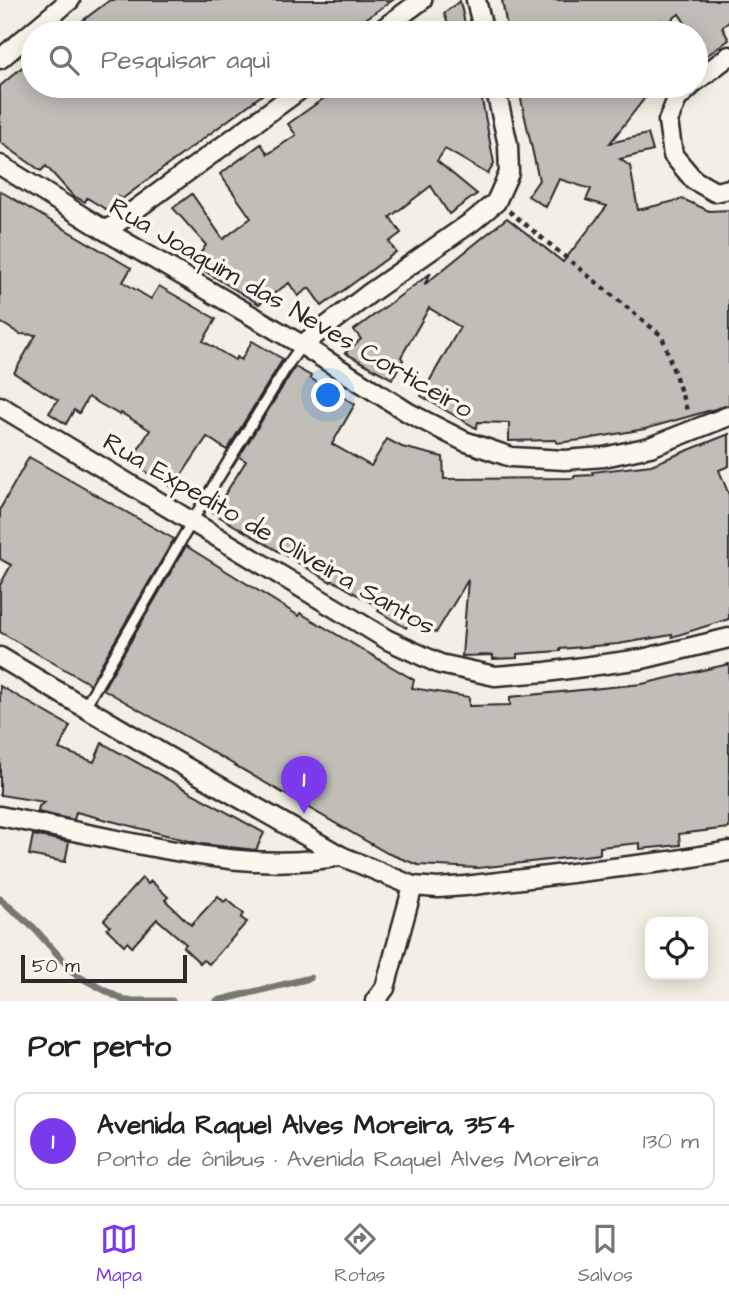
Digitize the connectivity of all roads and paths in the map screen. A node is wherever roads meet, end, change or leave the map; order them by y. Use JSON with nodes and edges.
{"nodes":[{"id":1,"x":70,"y":0,"type":"edge"},
{"id":2,"x":422,"y":0,"type":"edge"},
{"id":3,"x":476,"y":0,"type":"edge"},
{"id":4,"x":45,"y":21,"type":"edge"},
{"id":5,"x":393,"y":21,"type":"edge"},
{"id":6,"x":481,"y":21,"type":"edge"},
{"id":7,"x":21,"y":41,"type":"edge"},
{"id":8,"x":729,"y":56,"type":"edge"},
{"id":9,"x":0,"y":59,"type":"edge"},
{"id":10,"x":708,"y":72,"type":"edge"},
{"id":11,"x":289,"y":98,"type":"edge"},
{"id":12,"x":498,"y":98,"type":"edge"},
{"id":13,"x":678,"y":98,"type":"edge"},
{"id":14,"x":0,"y":165,"type":"edge"},
{"id":15,"x":729,"y":189,"type":"edge"},
{"id":16,"x":496,"y":202,"type":"junction"},
{"id":17,"x":106,"y":231,"type":"junction"},
{"id":18,"x":302,"y":345,"type":"junction"},
{"id":19,"x":0,"y":406,"type":"edge"},
{"id":20,"x":729,"y":416,"type":"edge"},
{"id":21,"x":695,"y":430,"type":"junction"},
{"id":22,"x":193,"y":521,"type":"junction"},
{"id":23,"x":729,"y":638,"type":"edge"},
{"id":24,"x":0,"y":657,"type":"edge"},
{"id":25,"x":85,"y":708,"type":"junction"},
{"id":26,"x":0,"y":816,"type":"edge"},
{"id":27,"x":729,"y":851,"type":"edge"},
{"id":28,"x":341,"y":856,"type":"junction"},
{"id":29,"x":413,"y":886,"type":"junction"},
{"id":30,"x":374,"y":1001,"type":"edge"}],
"edges":[{"from":1,"to":4,"type":"street"},
{"from":2,"to":5,"type":"street"},
{"from":3,"to":6,"type":"street"},
{"from":7,"to":9,"type":"street"},
{"from":8,"to":10,"type":"street"},
{"from":11,"to":17,"type":"street"},
{"from":12,"to":16,"type":"street"},
{"from":13,"to":15,"type":"street"},
{"from":14,"to":17,"type":"street","name":"Rua Joaquim das Neves Corticeiro"},
{"from":16,"to":18,"type":"street"},
{"from":16,"to":21,"type":"path"},
{"from":17,"to":18,"type":"street","name":"Rua Joaquim das Neves Corticeiro"},
{"from":18,"to":21,"type":"street","name":"Rua Joaquim das Neves Corticeiro"},
{"from":18,"to":22,"type":"lane"},
{"from":19,"to":22,"type":"street","name":"Rua Expedito de Oliveira Santos"},
{"from":20,"to":21,"type":"street","name":"Rua Joaquim das Neves Corticeiro"},
{"from":22,"to":23,"type":"street","name":"Rua Expedito de Oliveira Santos"},
{"from":22,"to":25,"type":"lane"},
{"from":24,"to":25,"type":"street"},
{"from":25,"to":28,"type":"street"},
{"from":26,"to":28,"type":"street"},
{"from":27,"to":29,"type":"street"},
{"from":28,"to":29,"type":"street"},
{"from":29,"to":30,"type":"street"}]}
